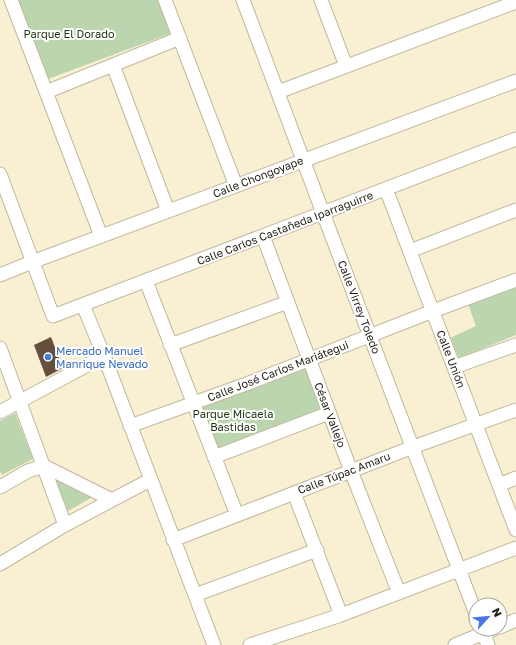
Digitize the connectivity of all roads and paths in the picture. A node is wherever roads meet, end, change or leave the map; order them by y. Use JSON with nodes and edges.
{"nodes":[{"id":1,"x":11,"y":0,"type":"edge"},
{"id":2,"x":165,"y":0,"type":"edge"},
{"id":3,"x":243,"y":0,"type":"edge"},
{"id":4,"x":321,"y":0,"type":"edge"},
{"id":5,"x":516,"y":2,"type":"edge"},
{"id":6,"x":180,"y":38,"type":"junction"},
{"id":7,"x":112,"y":65,"type":"junction"},
{"id":8,"x":346,"y":66,"type":"junction"},
{"id":9,"x":516,"y":81,"type":"edge"},
{"id":10,"x":46,"y":92,"type":"junction"},
{"id":11,"x":278,"y":92,"type":"junction"},
{"id":12,"x":516,"y":139,"type":"edge"},
{"id":13,"x":303,"y":160,"type":"junction"},
{"id":14,"x":0,"y":174,"type":"edge"},
{"id":15,"x":236,"y":186,"type":"junction"},
{"id":16,"x":386,"y":189,"type":"junction"},
{"id":17,"x":516,"y":210,"type":"edge"},
{"id":18,"x":168,"y":211,"type":"junction"},
{"id":19,"x":322,"y":213,"type":"junction"},
{"id":20,"x":101,"y":236,"type":"junction"},
{"id":21,"x":263,"y":236,"type":"junction"},
{"id":22,"x":410,"y":251,"type":"junction"},
{"id":23,"x":32,"y":262,"type":"junction"},
{"id":24,"x":0,"y":275,"type":"edge"},
{"id":25,"x":516,"y":280,"type":"edge"},
{"id":26,"x":146,"y":281,"type":"junction"},
{"id":27,"x":288,"y":302,"type":"junction"},
{"id":28,"x":83,"y":305,"type":"junction"},
{"id":29,"x":433,"y":311,"type":"junction"},
{"id":30,"x":370,"y":336,"type":"junction"},
{"id":31,"x":170,"y":345,"type":"junction"},
{"id":32,"x":516,"y":345,"type":"edge"},
{"id":33,"x":0,"y":348,"type":"edge"},
{"id":34,"x":104,"y":356,"type":"junction"},
{"id":35,"x":309,"y":360,"type":"junction"},
{"id":36,"x":454,"y":367,"type":"junction"},
{"id":37,"x":20,"y":401,"type":"junction"},
{"id":38,"x":193,"y":403,"type":"junction"},
{"id":39,"x":516,"y":410,"type":"edge"},
{"id":40,"x":0,"y":412,"type":"edge"},
{"id":41,"x":329,"y":413,"type":"junction"},
{"id":42,"x":476,"y":424,"type":"junction"},
{"id":43,"x":130,"y":426,"type":"junction"},
{"id":44,"x":413,"y":447,"type":"junction"},
{"id":45,"x":214,"y":457,"type":"junction"},
{"id":46,"x":44,"y":466,"type":"junction"},
{"id":47,"x":351,"y":471,"type":"junction"},
{"id":48,"x":516,"y":478,"type":"edge"},
{"id":49,"x":150,"y":480,"type":"junction"},
{"id":50,"x":499,"y":485,"type":"junction"},
{"id":51,"x":0,"y":487,"type":"edge"},
{"id":52,"x":294,"y":493,"type":"junction"},
{"id":53,"x":112,"y":500,"type":"junction"},
{"id":54,"x":237,"y":515,"type":"junction"},
{"id":55,"x":65,"y":524,"type":"junction"},
{"id":56,"x":516,"y":530,"type":"edge"},
{"id":57,"x":174,"y":540,"type":"junction"},
{"id":58,"x":516,"y":548,"type":"edge"},
{"id":59,"x":317,"y":550,"type":"junction"},
{"id":60,"x":0,"y":564,"type":"edge"},
{"id":61,"x":460,"y":570,"type":"junction"},
{"id":62,"x":399,"y":593,"type":"junction"},
{"id":63,"x":195,"y":595,"type":"junction"},
{"id":64,"x":470,"y":597,"type":"edge"},
{"id":65,"x":341,"y":615,"type":"junction"},
{"id":66,"x":478,"y":637,"type":"edge"},
{"id":67,"x":214,"y":645,"type":"edge"},
{"id":68,"x":250,"y":645,"type":"edge"},
{"id":69,"x":454,"y":645,"type":"edge"}],
"edges":[{"from":1,"to":10,"type":"street"},
{"from":2,"to":6,"type":"street"},
{"from":3,"to":11,"type":"street","name":"Calle Virrey Toledo"},
{"from":4,"to":8,"type":"street"},
{"from":5,"to":8,"type":"street"},
{"from":6,"to":7,"type":"street"},
{"from":6,"to":15,"type":"street"},
{"from":7,"to":10,"type":"street"},
{"from":7,"to":18,"type":"street"},
{"from":8,"to":11,"type":"street"},
{"from":9,"to":13,"type":"street","name":"Calle Chongoyape"},
{"from":10,"to":20,"type":"street"},
{"from":11,"to":13,"type":"street","name":"Calle Virrey Toledo"},
{"from":12,"to":16,"type":"street","name":"Calle Carlos Castañeda Iparraguirre"},
{"from":13,"to":15,"type":"street","name":"Calle Chongoyape"},
{"from":13,"to":19,"type":"street","name":"Calle Virrey Toledo"},
{"from":14,"to":23,"type":"street"},
{"from":15,"to":18,"type":"street","name":"Calle Chongoyape"},
{"from":16,"to":19,"type":"street","name":"Calle Carlos Castañeda Iparraguirre"},
{"from":16,"to":22,"type":"street","name":"Calle Unión"},
{"from":17,"to":22,"type":"street"},
{"from":18,"to":20,"type":"street","name":"Calle Chongoyape"},
{"from":19,"to":21,"type":"street","name":"Calle Carlos Castañeda Iparraguirre"},
{"from":19,"to":30,"type":"street","name":"Calle Virrey Toledo"},
{"from":20,"to":23,"type":"street","name":"Calle Chongoyape"},
{"from":21,"to":26,"type":"street","name":"Calle Carlos Castañeda Iparraguirre"},
{"from":21,"to":27,"type":"street","name":"César Vallejo"},
{"from":22,"to":29,"type":"street","name":"Calle Unión"},
{"from":23,"to":24,"type":"street","name":"Calle Chongoyape"},
{"from":23,"to":28,"type":"street","name":"Calle Carlos Castañeda Iparraguirre"},
{"from":25,"to":29,"type":"street","name":"Calle José Carlos Mariátegui"},
{"from":26,"to":28,"type":"street","name":"Calle Carlos Castañeda Iparraguirre"},
{"from":26,"to":31,"type":"street"},
{"from":27,"to":31,"type":"street"},
{"from":27,"to":35,"type":"street","name":"César Vallejo"},
{"from":28,"to":34,"type":"street"},
{"from":29,"to":30,"type":"street","name":"Calle José Carlos Mariátegui"},
{"from":29,"to":36,"type":"street","name":"Calle Unión"},
{"from":30,"to":35,"type":"street","name":"Calle José Carlos Mariátegui"},
{"from":30,"to":44,"type":"street","name":"Calle Virrey Toledo"},
{"from":31,"to":38,"type":"street"},
{"from":32,"to":36,"type":"street"},
{"from":33,"to":37,"type":"street"},
{"from":34,"to":37,"type":"street"},
{"from":34,"to":43,"type":"street"},
{"from":35,"to":38,"type":"street","name":"Calle José Carlos Mariátegui"},
{"from":35,"to":41,"type":"street","name":"César Vallejo"},
{"from":36,"to":42,"type":"street","name":"Calle Unión"},
{"from":37,"to":40,"type":"street"},
{"from":37,"to":46,"type":"street"},
{"from":38,"to":43,"type":"street","name":"Calle José Carlos Mariátegui"},
{"from":38,"to":45,"type":"street"},
{"from":39,"to":42,"type":"street","name":"Calle Túpac Amaru"},
{"from":41,"to":45,"type":"street"},
{"from":41,"to":47,"type":"street","name":"César Vallejo"},
{"from":42,"to":44,"type":"street","name":"Calle Túpac Amaru"},
{"from":42,"to":50,"type":"street","name":"Calle Unión"},
{"from":43,"to":49,"type":"street"},
{"from":44,"to":47,"type":"street","name":"Calle Túpac Amaru"},
{"from":44,"to":61,"type":"street","name":"Calle Virrey Toledo"},
{"from":45,"to":54,"type":"street"},
{"from":46,"to":51,"type":"street"},
{"from":46,"to":53,"type":"street"},
{"from":46,"to":55,"type":"street"},
{"from":47,"to":52,"type":"street","name":"Calle Túpac Amaru"},
{"from":47,"to":62,"type":"street","name":"César Vallejo"},
{"from":48,"to":50,"type":"street"},
{"from":49,"to":53,"type":"street"},
{"from":49,"to":57,"type":"street"},
{"from":50,"to":56,"type":"street","name":"Calle Unión"},
{"from":52,"to":54,"type":"street","name":"Calle Túpac Amaru"},
{"from":52,"to":59,"type":"street"},
{"from":53,"to":55,"type":"street"},
{"from":54,"to":57,"type":"street","name":"Calle Túpac Amaru"},
{"from":55,"to":60,"type":"street"},
{"from":57,"to":63,"type":"street"},
{"from":58,"to":61,"type":"street"},
{"from":59,"to":63,"type":"street"},
{"from":59,"to":65,"type":"street"},
{"from":61,"to":62,"type":"street"},
{"from":61,"to":64,"type":"street","name":"Calle Virrey Toledo"},
{"from":62,"to":65,"type":"street"},
{"from":63,"to":67,"type":"street"},
{"from":65,"to":68,"type":"street"},
{"from":66,"to":69,"type":"street"}]}
